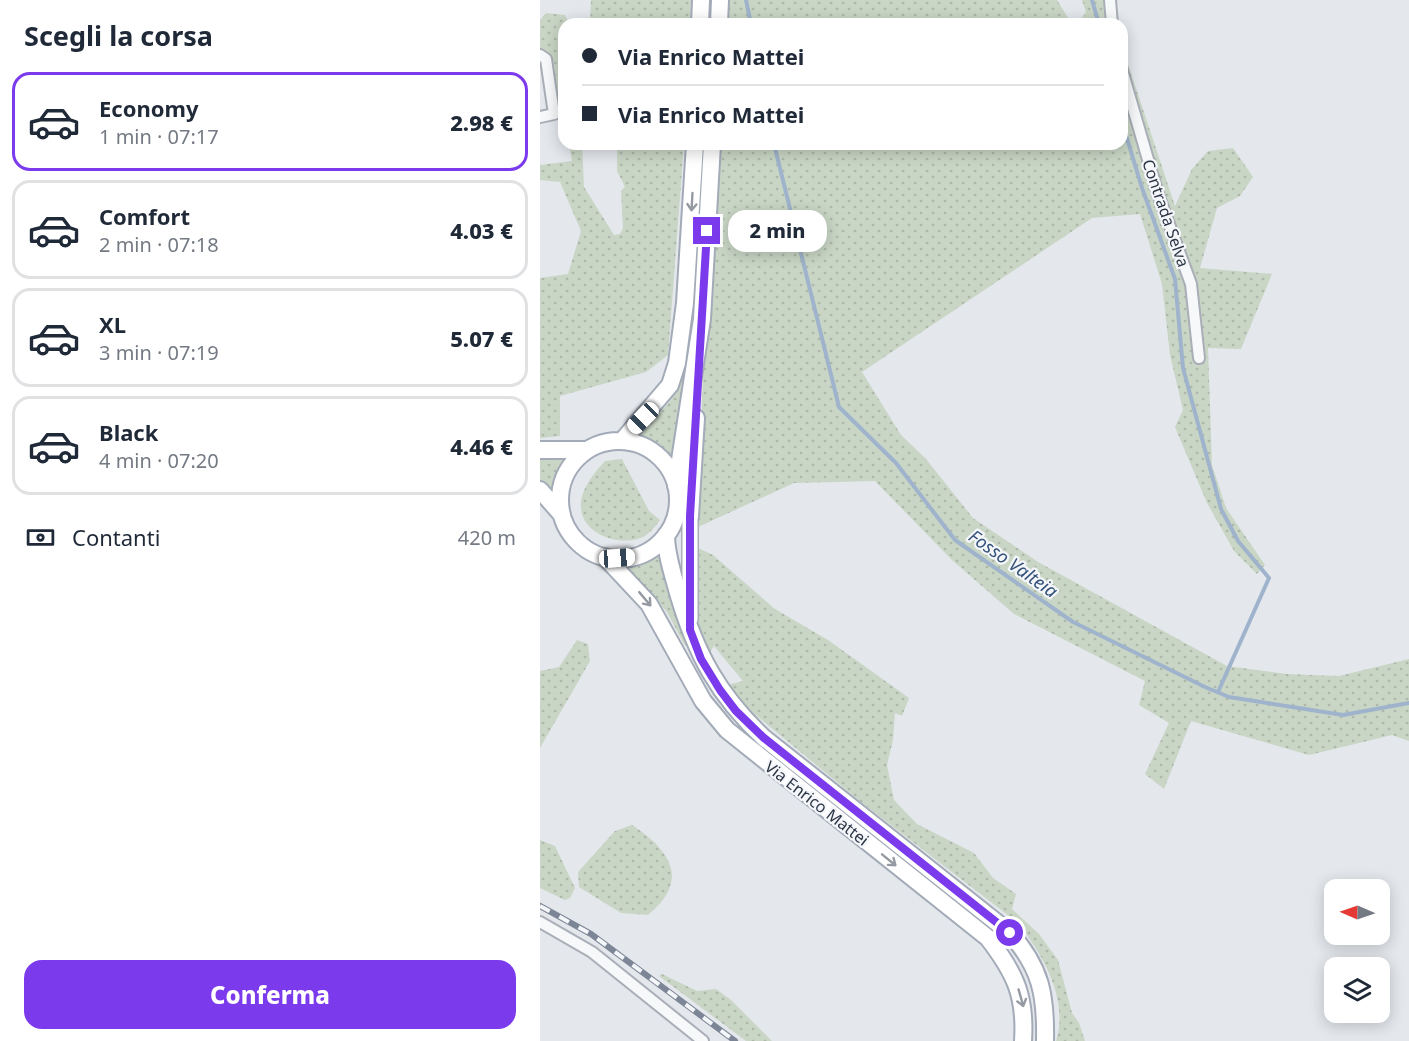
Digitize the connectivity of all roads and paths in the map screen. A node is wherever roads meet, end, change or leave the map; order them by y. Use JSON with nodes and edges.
{"nodes":[{"id":1,"x":702,"y":0,"type":"edge"},
{"id":2,"x":720,"y":0,"type":"edge"},
{"id":3,"x":1110,"y":0,"type":"edge"},
{"id":4,"x":700,"y":18,"type":"edge"},
{"id":5,"x":719,"y":18,"type":"edge"},
{"id":6,"x":1112,"y":18,"type":"edge"},
{"id":7,"x":540,"y":55,"type":"edge"},
{"id":8,"x":1128,"y":91,"type":"edge"},
{"id":9,"x":540,"y":117,"type":"edge"},
{"id":10,"x":695,"y":150,"type":"edge"},
{"id":11,"x":712,"y":150,"type":"edge"},
{"id":12,"x":702,"y":319,"type":"junction"},
{"id":13,"x":1199,"y":358,"type":"dead end"},
{"id":14,"x":622,"y":441,"type":"junction"},
{"id":15,"x":540,"y":450,"type":"edge"},
{"id":16,"x":587,"y":450,"type":"junction"},
{"id":17,"x":676,"y":487,"type":"junction"},
{"id":18,"x":540,"y":490,"type":"edge"},
{"id":19,"x":683,"y":512,"type":"junction"},
{"id":20,"x":562,"y":515,"type":"junction"},
{"id":21,"x":668,"y":531,"type":"junction"},
{"id":22,"x":605,"y":557,"type":"junction"},
{"id":23,"x":690,"y":630,"type":"junction"},
{"id":24,"x":540,"y":922,"type":"edge"},
{"id":25,"x":703,"y":1041,"type":"edge"},
{"id":26,"x":1023,"y":1041,"type":"edge"},
{"id":27,"x":1045,"y":1041,"type":"edge"}],
"edges":[{"from":1,"to":4,"type":"main road"},
{"from":2,"to":5,"type":"main road"},
{"from":3,"to":6,"type":"street"},
{"from":7,"to":9,"type":"street"},
{"from":8,"to":13,"type":"street","name":"Contrada Selva"},
{"from":10,"to":14,"type":"main road","one_way":true},
{"from":11,"to":12,"type":"main road"},
{"from":12,"to":17,"type":"main road"},
{"from":12,"to":19,"type":"main road"},
{"from":14,"to":16,"type":"main road"},
{"from":14,"to":17,"type":"main road"},
{"from":15,"to":16,"type":"main road"},
{"from":16,"to":20,"type":"main road"},
{"from":17,"to":19,"type":"main road"},
{"from":18,"to":20,"type":"main road"},
{"from":19,"to":21,"type":"main road"},
{"from":19,"to":23,"type":"main road"},
{"from":20,"to":22,"type":"main road"},
{"from":21,"to":22,"type":"main road"},
{"from":21,"to":23,"type":"main road","name":"Via Enrico Mattei"},
{"from":22,"to":26,"type":"main road","name":"Via Enrico Mattei","one_way":true},
{"from":23,"to":27,"type":"main road","name":"Via Enrico Mattei"},
{"from":24,"to":25,"type":"street"}]}
